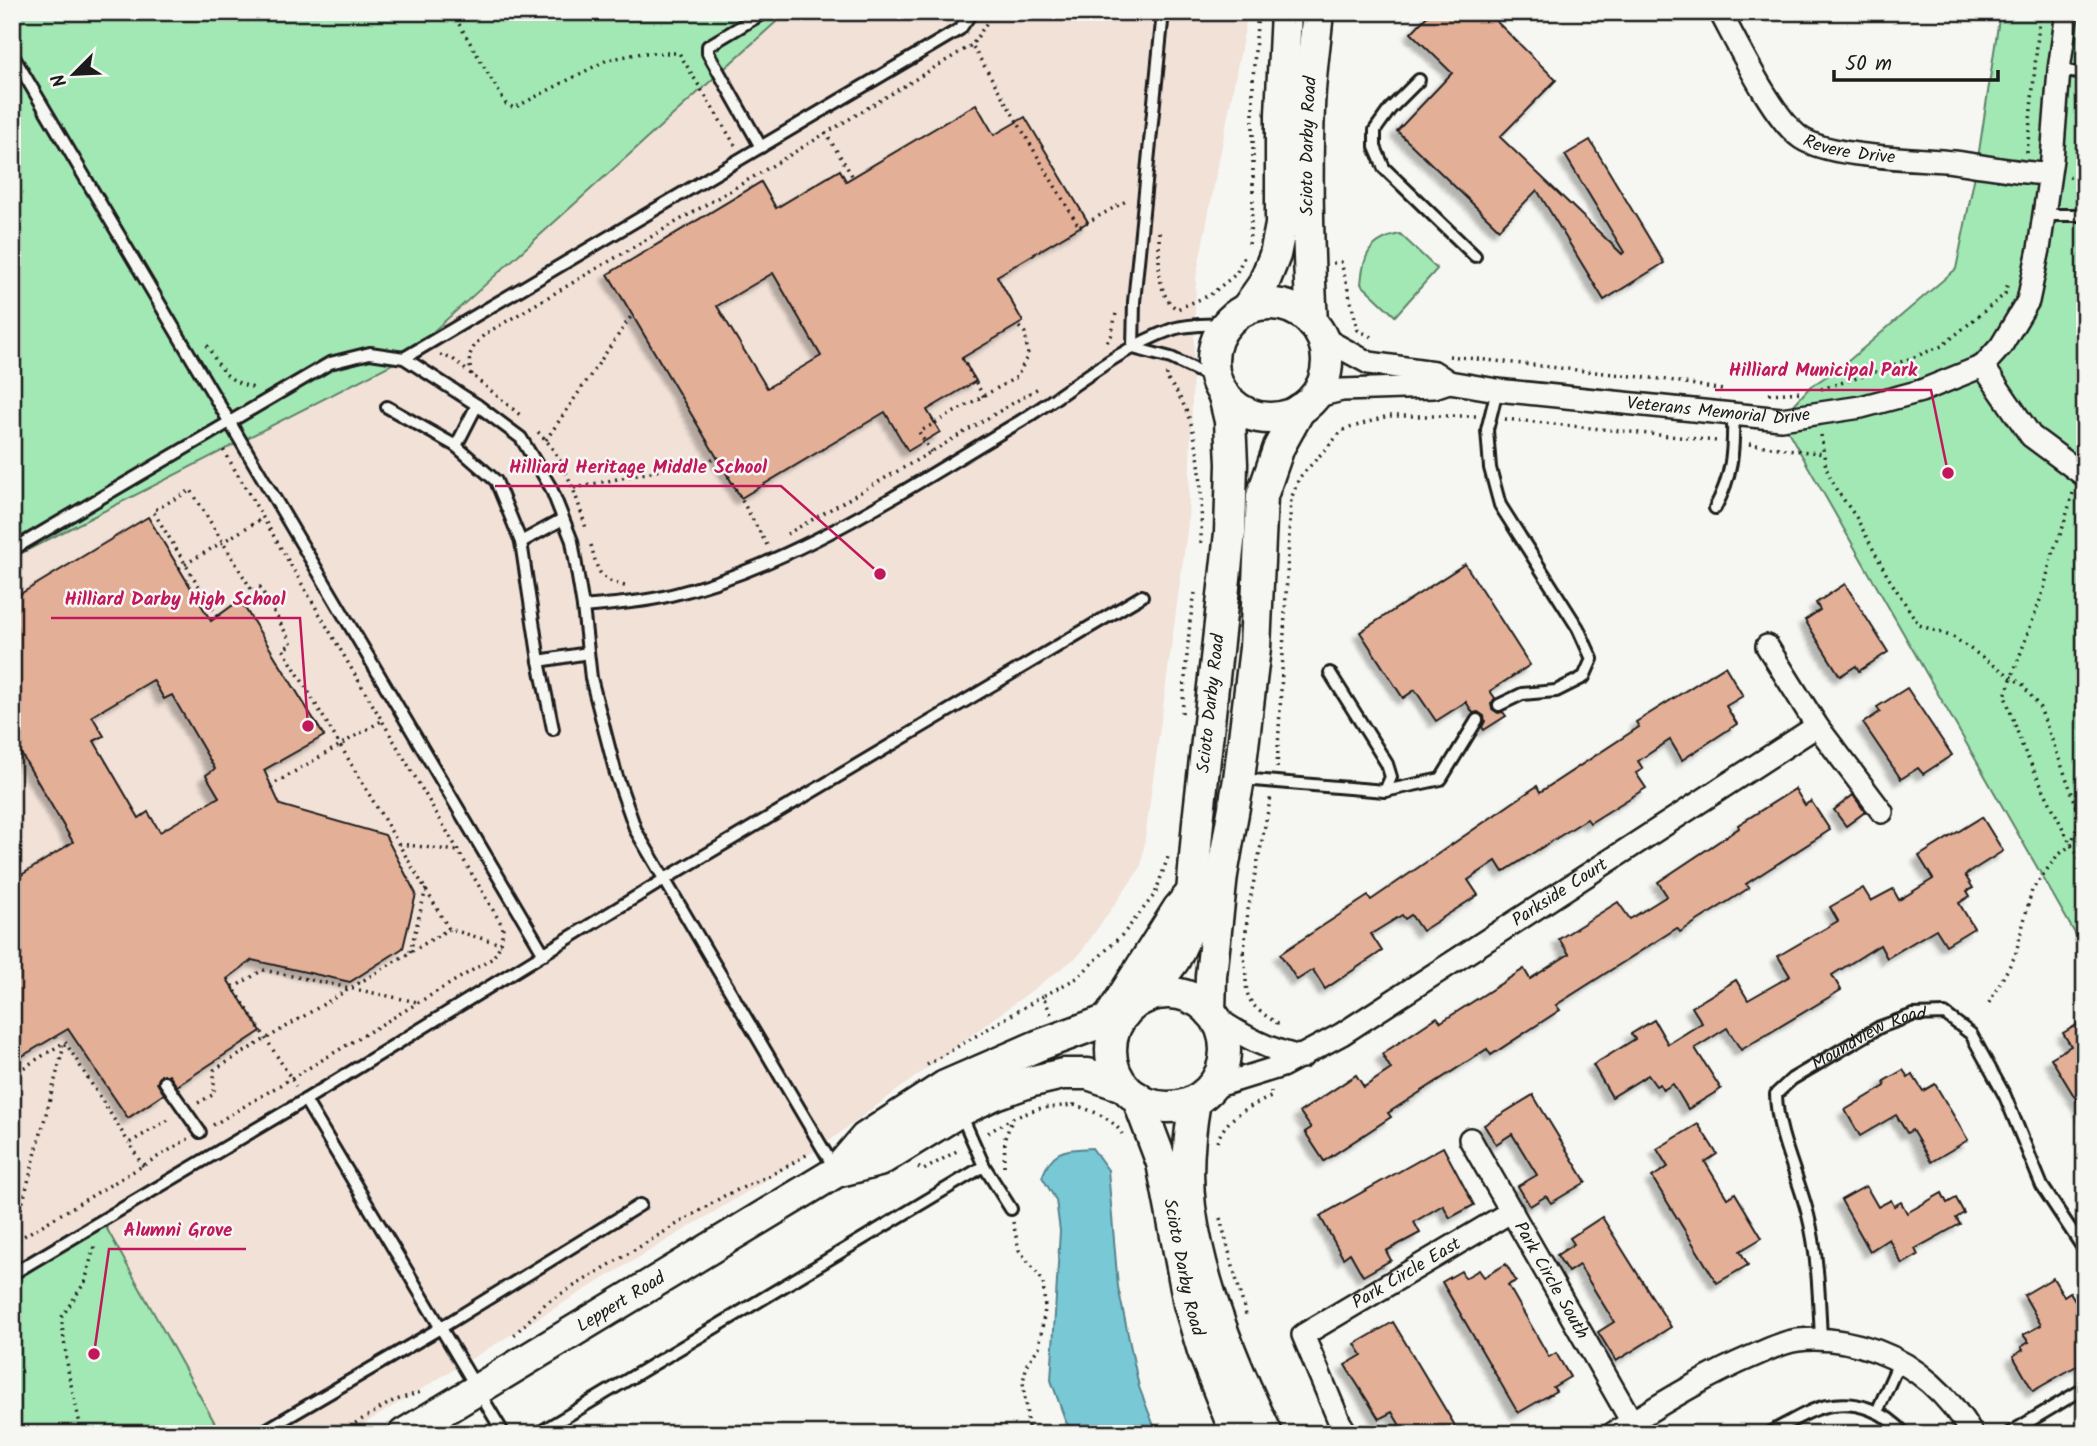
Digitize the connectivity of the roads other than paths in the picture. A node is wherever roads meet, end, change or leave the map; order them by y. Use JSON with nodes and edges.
{"nodes":[{"id":1,"x":765,"y":12,"type":"edge"},
{"id":2,"x":972,"y":12,"type":"edge"},
{"id":3,"x":1163,"y":12,"type":"edge"},
{"id":4,"x":1286,"y":12,"type":"edge"},
{"id":5,"x":1318,"y":12,"type":"edge"},
{"id":6,"x":1720,"y":12,"type":"edge"},
{"id":7,"x":2067,"y":12,"type":"edge"},
{"id":8,"x":12,"y":54,"type":"edge"},
{"id":9,"x":2059,"y":70,"type":"junction"},
{"id":10,"x":2085,"y":74,"type":"edge"},
{"id":11,"x":1419,"y":80,"type":"dead end"},
{"id":12,"x":761,"y":147,"type":"junction"},
{"id":13,"x":2049,"y":174,"type":"junction"},
{"id":14,"x":2044,"y":215,"type":"junction"},
{"id":15,"x":2080,"y":215,"type":"dead end"},
{"id":16,"x":1475,"y":256,"type":"dead end"},
{"id":17,"x":1236,"y":316,"type":"junction"},
{"id":18,"x":1317,"y":330,"type":"junction"},
{"id":19,"x":1133,"y":348,"type":"junction"},
{"id":20,"x":404,"y":358,"type":"junction"},
{"id":21,"x":1983,"y":366,"type":"junction"},
{"id":22,"x":1449,"y":382,"type":"junction"},
{"id":23,"x":1220,"y":387,"type":"junction"},
{"id":24,"x":1497,"y":390,"type":"junction"},
{"id":25,"x":1307,"y":403,"type":"junction"},
{"id":26,"x":477,"y":405,"type":"junction"},
{"id":27,"x":387,"y":407,"type":"dead end"},
{"id":28,"x":1733,"y":416,"type":"junction"},
{"id":29,"x":231,"y":423,"type":"junction"},
{"id":30,"x":456,"y":446,"type":"junction"},
{"id":31,"x":2082,"y":475,"type":"edge"},
{"id":32,"x":1715,"y":508,"type":"dead end"},
{"id":33,"x":563,"y":519,"type":"junction"},
{"id":34,"x":521,"y":542,"type":"junction"},
{"id":35,"x":12,"y":550,"type":"edge"},
{"id":36,"x":1142,"y":596,"type":"dead end"},
{"id":37,"x":583,"y":607,"type":"junction"},
{"id":38,"x":1767,"y":646,"type":"dead end"},
{"id":39,"x":588,"y":653,"type":"junction"},
{"id":40,"x":539,"y":661,"type":"junction"},
{"id":41,"x":1330,"y":673,"type":"dead end"},
{"id":42,"x":1499,"y":705,"type":"dead end"},
{"id":43,"x":1477,"y":720,"type":"dead end"},
{"id":44,"x":1817,"y":726,"type":"junction"},
{"id":45,"x":553,"y":729,"type":"dead end"},
{"id":46,"x":1239,"y":779,"type":"junction"},
{"id":47,"x":1385,"y":791,"type":"junction"},
{"id":48,"x":1882,"y":812,"type":"dead end"},
{"id":49,"x":665,"y":879,"type":"junction"},
{"id":50,"x":1192,"y":893,"type":"junction"},
{"id":51,"x":544,"y":954,"type":"junction"},
{"id":52,"x":1126,"y":1010,"type":"junction"},
{"id":53,"x":1213,"y":1015,"type":"junction"},
{"id":54,"x":1302,"y":1056,"type":"junction"},
{"id":55,"x":165,"y":1082,"type":"dead end"},
{"id":56,"x":1130,"y":1092,"type":"junction"},
{"id":57,"x":1203,"y":1094,"type":"junction"},
{"id":58,"x":305,"y":1100,"type":"junction"},
{"id":59,"x":960,"y":1111,"type":"junction"},
{"id":60,"x":200,"y":1132,"type":"road end"},
{"id":61,"x":1470,"y":1139,"type":"dead end"},
{"id":62,"x":984,"y":1166,"type":"junction"},
{"id":63,"x":836,"y":1172,"type":"junction"},
{"id":64,"x":640,"y":1205,"type":"dead end"},
{"id":65,"x":1011,"y":1209,"type":"road end"},
{"id":66,"x":1512,"y":1211,"type":"junction"},
{"id":67,"x":2085,"y":1251,"type":"edge"},
{"id":68,"x":12,"y":1274,"type":"edge"},
{"id":69,"x":442,"y":1327,"type":"junction"},
{"id":70,"x":1821,"y":1339,"type":"junction"},
{"id":71,"x":1900,"y":1360,"type":"junction"},
{"id":72,"x":2085,"y":1388,"type":"edge"},
{"id":73,"x":480,"y":1389,"type":"junction"},
{"id":74,"x":1877,"y":1412,"type":"junction"},
{"id":75,"x":1632,"y":1422,"type":"junction"},
{"id":76,"x":259,"y":1434,"type":"edge"},
{"id":77,"x":404,"y":1434,"type":"edge"},
{"id":78,"x":504,"y":1434,"type":"edge"},
{"id":79,"x":537,"y":1434,"type":"edge"},
{"id":80,"x":1236,"y":1434,"type":"edge"},
{"id":81,"x":1267,"y":1434,"type":"edge"},
{"id":82,"x":1347,"y":1434,"type":"edge"},
{"id":83,"x":1612,"y":1434,"type":"edge"},
{"id":84,"x":1767,"y":1434,"type":"edge"},
{"id":85,"x":1905,"y":1434,"type":"edge"},
{"id":86,"x":1972,"y":1434,"type":"edge"},
{"id":87,"x":2008,"y":1434,"type":"edge"}],
"edges":[{"from":1,"to":12,"type":"lane"},
{"from":2,"to":12,"type":"lane"},
{"from":3,"to":19,"type":"lane"},
{"from":4,"to":17,"type":"main road","name":"Scioto Darby Road"},
{"from":5,"to":18,"type":"main road","name":"Scioto Darby Road"},
{"from":6,"to":13,"type":"street","name":"Revere Drive"},
{"from":7,"to":9,"type":"street","name":"Veterans Memorial Drive"},
{"from":8,"to":29,"type":"lane"},
{"from":9,"to":10,"type":"lane"},
{"from":9,"to":13,"type":"street","name":"Veterans Memorial Drive"},
{"from":11,"to":16,"type":"lane"},
{"from":12,"to":20,"type":"lane"},
{"from":13,"to":14,"type":"street","name":"Veterans Memorial Drive"},
{"from":14,"to":15,"type":"lane"},
{"from":14,"to":21,"type":"street","name":"Veterans Memorial Drive"},
{"from":17,"to":18,"type":"main road"},
{"from":17,"to":19,"type":"lane"},
{"from":17,"to":23,"type":"main road"},
{"from":18,"to":22,"type":"street","name":"Veterans Memorial Drive"},
{"from":18,"to":25,"type":"main road"},
{"from":19,"to":23,"type":"lane"},
{"from":19,"to":37,"type":"lane"},
{"from":20,"to":26,"type":"lane"},
{"from":20,"to":29,"type":"lane"},
{"from":21,"to":28,"type":"street","name":"Veterans Memorial Drive"},
{"from":21,"to":31,"type":"street"},
{"from":22,"to":24,"type":"street","name":"Veterans Memorial Drive"},
{"from":22,"to":25,"type":"street","name":"Veterans Memorial Drive"},
{"from":23,"to":25,"type":"main road"},
{"from":23,"to":50,"type":"main road","name":"Scioto Darby Road"},
{"from":24,"to":28,"type":"street","name":"Veterans Memorial Drive"},
{"from":24,"to":42,"type":"lane"},
{"from":25,"to":46,"type":"main road","name":"Scioto Darby Road"},
{"from":26,"to":30,"type":"lane"},
{"from":26,"to":33,"type":"lane"},
{"from":27,"to":30,"type":"lane"},
{"from":28,"to":32,"type":"lane"},
{"from":29,"to":35,"type":"lane"},
{"from":29,"to":51,"type":"lane"},
{"from":30,"to":34,"type":"lane"},
{"from":33,"to":34,"type":"lane"},
{"from":33,"to":37,"type":"lane"},
{"from":34,"to":40,"type":"lane"},
{"from":36,"to":49,"type":"lane"},
{"from":37,"to":39,"type":"lane"},
{"from":38,"to":44,"type":"street"},
{"from":39,"to":40,"type":"lane"},
{"from":39,"to":49,"type":"lane"},
{"from":40,"to":45,"type":"lane"},
{"from":41,"to":47,"type":"lane"},
{"from":43,"to":47,"type":"lane"},
{"from":44,"to":48,"type":"street"},
{"from":44,"to":54,"type":"street","name":"Parkside Court"},
{"from":46,"to":47,"type":"lane"},
{"from":46,"to":53,"type":"main road","name":"Scioto Darby Road"},
{"from":49,"to":51,"type":"lane"},
{"from":49,"to":63,"type":"lane"},
{"from":50,"to":52,"type":"main road"},
{"from":50,"to":52,"type":"main road","name":"Scioto Darby Road"},
{"from":51,"to":58,"type":"lane"},
{"from":52,"to":53,"type":"main road"},
{"from":52,"to":56,"type":"main road"},
{"from":52,"to":63,"type":"main road","name":"Leppert Road"},
{"from":53,"to":54,"type":"street"},
{"from":53,"to":57,"type":"main road"},
{"from":54,"to":57,"type":"street","name":"Parkside Court"},
{"from":55,"to":60,"type":"lane"},
{"from":56,"to":57,"type":"main road"},
{"from":56,"to":59,"type":"main road","name":"Leppert Road"},
{"from":56,"to":80,"type":"main road","name":"Scioto Darby Road"},
{"from":57,"to":81,"type":"main road","name":"Scioto Darby Road"},
{"from":58,"to":68,"type":"lane"},
{"from":58,"to":69,"type":"lane"},
{"from":59,"to":62,"type":"lane"},
{"from":59,"to":63,"type":"main road","name":"Leppert Road"},
{"from":61,"to":66,"type":"street","name":"Park Circle South"},
{"from":62,"to":65,"type":"lane"},
{"from":62,"to":79,"type":"lane"},
{"from":63,"to":73,"type":"main road","name":"Leppert Road"},
{"from":64,"to":69,"type":"lane"},
{"from":66,"to":75,"type":"street","name":"Park Circle South"},
{"from":66,"to":82,"type":"street","name":"Park Circle East"},
{"from":67,"to":70,"type":"lane","name":"Moundview Road"},
{"from":69,"to":73,"type":"lane"},
{"from":69,"to":76,"type":"lane"},
{"from":70,"to":71,"type":"street"},
{"from":70,"to":75,"type":"street"},
{"from":71,"to":74,"type":"lane"},
{"from":71,"to":86,"type":"street"},
{"from":72,"to":87,"type":"lane"},
{"from":73,"to":77,"type":"main road","name":"Leppert Road"},
{"from":73,"to":78,"type":"lane"},
{"from":74,"to":84,"type":"lane"},
{"from":74,"to":85,"type":"lane"},
{"from":75,"to":83,"type":"street"}]}
